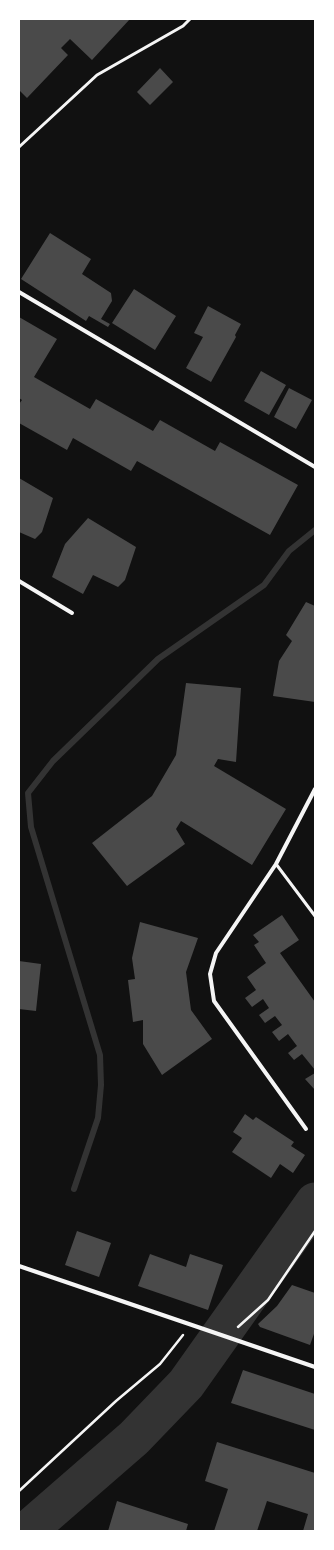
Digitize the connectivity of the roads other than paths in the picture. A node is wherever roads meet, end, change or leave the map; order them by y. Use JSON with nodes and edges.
{"nodes":[{"id":1,"x":190,"y":19,"type":"edge"},
{"id":2,"x":19,"y":148,"type":"edge"},
{"id":3,"x":19,"y":292,"type":"edge"},
{"id":4,"x":315,"y":467,"type":"edge"},
{"id":5,"x":19,"y":581,"type":"edge"},
{"id":6,"x":72,"y":613,"type":"dead end"},
{"id":7,"x":315,"y":789,"type":"edge"},
{"id":8,"x":276,"y":864,"type":"junction"},
{"id":9,"x":315,"y":916,"type":"edge"},
{"id":10,"x":306,"y":1129,"type":"dead end"},
{"id":11,"x":19,"y":1266,"type":"edge"},
{"id":12,"x":315,"y":1367,"type":"edge"}],
"edges":[{"from":1,"to":2,"type":"lane"},
{"from":3,"to":4,"type":"street"},
{"from":5,"to":6,"type":"street"},
{"from":7,"to":8,"type":"street"},
{"from":8,"to":9,"type":"lane"},
{"from":8,"to":10,"type":"street"},
{"from":11,"to":12,"type":"street"}]}
